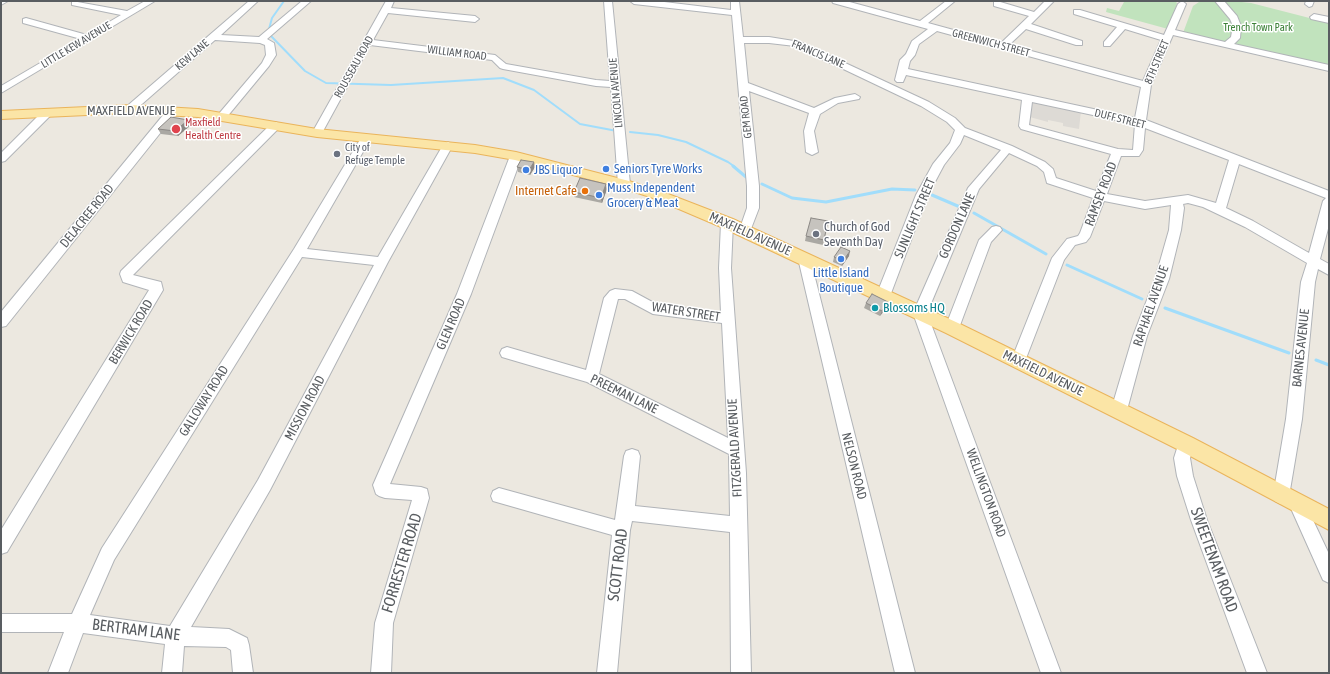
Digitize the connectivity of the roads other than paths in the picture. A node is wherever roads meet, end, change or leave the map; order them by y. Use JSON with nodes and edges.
{"nodes":[{"id":1,"x":4,"y":1,"type":"edge"},
{"id":2,"x":151,"y":1,"type":"edge"},
{"id":3,"x":254,"y":1,"type":"edge"},
{"id":4,"x":307,"y":1,"type":"edge"},
{"id":5,"x":390,"y":1,"type":"edge"},
{"id":6,"x":608,"y":1,"type":"edge"},
{"id":7,"x":634,"y":1,"type":"edge"},
{"id":8,"x":735,"y":1,"type":"edge"},
{"id":9,"x":951,"y":1,"type":"edge"},
{"id":10,"x":1050,"y":1,"type":"edge"},
{"id":11,"x":1219,"y":1,"type":"edge"},
{"id":12,"x":1,"y":2,"type":"edge"},
{"id":13,"x":75,"y":2,"type":"dead end"},
{"id":14,"x":842,"y":2,"type":"edge"},
{"id":15,"x":1183,"y":2,"type":"edge"},
{"id":16,"x":673,"y":3,"type":"edge"},
{"id":17,"x":997,"y":4,"type":"dead end"},
{"id":18,"x":385,"y":10,"type":"junction"},
{"id":19,"x":1077,"y":12,"type":"dead end"},
{"id":20,"x":737,"y":13,"type":"junction"},
{"id":21,"x":128,"y":14,"type":"junction"},
{"id":22,"x":1035,"y":15,"type":"junction"},
{"id":23,"x":1314,"y":17,"type":"dead end"},
{"id":24,"x":475,"y":19,"type":"dead end"},
{"id":25,"x":1329,"y":20,"type":"edge"},
{"id":26,"x":26,"y":21,"type":"dead end"},
{"id":27,"x":922,"y":24,"type":"junction"},
{"id":28,"x":1024,"y":25,"type":"junction"},
{"id":29,"x":1123,"y":26,"type":"junction"},
{"id":30,"x":935,"y":28,"type":"junction"},
{"id":31,"x":267,"y":35,"type":"junction"},
{"id":32,"x":1168,"y":35,"type":"junction"},
{"id":33,"x":213,"y":36,"type":"junction"},
{"id":34,"x":88,"y":38,"type":"junction"},
{"id":35,"x":738,"y":40,"type":"junction"},
{"id":36,"x":367,"y":42,"type":"junction"},
{"id":37,"x":1079,"y":43,"type":"dead end"},
{"id":38,"x":1107,"y":44,"type":"dead end"},
{"id":39,"x":1228,"y":44,"type":"junction"},
{"id":40,"x":1003,"y":46,"type":"junction"},
{"id":41,"x":1329,"y":68,"type":"edge"},
{"id":42,"x":903,"y":71,"type":"junction"},
{"id":43,"x":615,"y":84,"type":"junction"},
{"id":44,"x":743,"y":85,"type":"junction"},
{"id":45,"x":1146,"y":85,"type":"junction"},
{"id":46,"x":893,"y":89,"type":"junction"},
{"id":47,"x":1,"y":90,"type":"edge"},
{"id":48,"x":854,"y":96,"type":"dead end"},
{"id":49,"x":1027,"y":99,"type":"junction"},
{"id":50,"x":130,"y":109,"type":"junction"},
{"id":51,"x":173,"y":110,"type":"junction"},
{"id":52,"x":48,"y":112,"type":"junction"},
{"id":53,"x":815,"y":112,"type":"junction"},
{"id":54,"x":1,"y":115,"type":"edge"},
{"id":55,"x":222,"y":116,"type":"junction"},
{"id":56,"x":1140,"y":122,"type":"junction"},
{"id":57,"x":276,"y":126,"type":"junction"},
{"id":58,"x":961,"y":130,"type":"junction"},
{"id":59,"x":317,"y":133,"type":"junction"},
{"id":60,"x":366,"y":138,"type":"junction"},
{"id":61,"x":448,"y":145,"type":"junction"},
{"id":62,"x":1008,"y":148,"type":"junction"},
{"id":63,"x":812,"y":152,"type":"dead end"},
{"id":64,"x":1118,"y":152,"type":"junction"},
{"id":65,"x":516,"y":156,"type":"junction"},
{"id":66,"x":1,"y":159,"type":"edge"},
{"id":67,"x":1235,"y":159,"type":"junction"},
{"id":68,"x":624,"y":184,"type":"junction"},
{"id":69,"x":1329,"y":195,"type":"edge"},
{"id":70,"x":1100,"y":197,"type":"junction"},
{"id":71,"x":1176,"y":201,"type":"junction"},
{"id":72,"x":1329,"y":201,"type":"edge"},
{"id":73,"x":1220,"y":209,"type":"junction"},
{"id":74,"x":727,"y":223,"type":"junction"},
{"id":75,"x":996,"y":230,"type":"dead end"},
{"id":76,"x":745,"y":231,"type":"junction"},
{"id":77,"x":299,"y":252,"type":"junction"},
{"id":78,"x":804,"y":258,"type":"junction"},
{"id":79,"x":382,"y":262,"type":"junction"},
{"id":80,"x":1312,"y":262,"type":"junction"},
{"id":81,"x":1329,"y":270,"type":"edge"},
{"id":82,"x":883,"y":296,"type":"junction"},
{"id":83,"x":920,"y":313,"type":"junction"},
{"id":84,"x":727,"y":319,"type":"junction"},
{"id":85,"x":1,"y":322,"type":"edge"},
{"id":86,"x":952,"y":328,"type":"junction"},
{"id":87,"x":507,"y":353,"type":"dead end"},
{"id":88,"x":1018,"y":361,"type":"junction"},
{"id":89,"x":591,"y":377,"type":"junction"},
{"id":90,"x":1119,"y":410,"type":"junction"},
{"id":91,"x":1186,"y":444,"type":"junction"},
{"id":92,"x":736,"y":450,"type":"junction"},
{"id":93,"x":632,"y":456,"type":"dead end"},
{"id":94,"x":382,"y":489,"type":"joint"},
{"id":95,"x":499,"y":496,"type":"dead end"},
{"id":96,"x":1281,"y":496,"type":"junction"},
{"id":97,"x":1297,"y":504,"type":"junction"},
{"id":98,"x":1329,"y":520,"type":"edge"},
{"id":99,"x":623,"y":522,"type":"junction"},
{"id":100,"x":738,"y":525,"type":"junction"},
{"id":101,"x":1,"y":546,"type":"edge"},
{"id":102,"x":1329,"y":574,"type":"edge"},
{"id":103,"x":1,"y":623,"type":"edge"},
{"id":104,"x":77,"y":623,"type":"junction"},
{"id":105,"x":175,"y":636,"type":"junction"},
{"id":106,"x":58,"y":673,"type":"edge"},
{"id":107,"x":172,"y":673,"type":"edge"},
{"id":108,"x":243,"y":673,"type":"edge"},
{"id":109,"x":381,"y":673,"type":"edge"},
{"id":110,"x":607,"y":673,"type":"edge"},
{"id":111,"x":741,"y":673,"type":"edge"},
{"id":112,"x":905,"y":673,"type":"edge"},
{"id":113,"x":1051,"y":673,"type":"edge"},
{"id":114,"x":1257,"y":673,"type":"edge"}],
"edges":[{"from":1,"to":12,"type":"street"},
{"from":2,"to":21,"type":"street","name":"LITTLE KEW AVENUE"},
{"from":3,"to":33,"type":"street","name":"KEW LANE"},
{"from":4,"to":31,"type":"street"},
{"from":5,"to":18,"type":"street","name":"ROUSSEAU ROAD"},
{"from":6,"to":43,"type":"street","name":"LINCOLN AVENUE"},
{"from":7,"to":16,"type":"street"},
{"from":8,"to":20,"type":"street","name":"GEM ROAD"},
{"from":9,"to":27,"type":"street"},
{"from":10,"to":22,"type":"street"},
{"from":11,"to":39,"type":"street"},
{"from":13,"to":21,"type":"street"},
{"from":14,"to":27,"type":"street","name":"GREENWICH STREET"},
{"from":15,"to":32,"type":"street","name":"8TH STREET"},
{"from":16,"to":20,"type":"street"},
{"from":17,"to":22,"type":"street"},
{"from":18,"to":24,"type":"street"},
{"from":18,"to":36,"type":"street","name":"ROUSSEAU ROAD"},
{"from":19,"to":29,"type":"street"},
{"from":20,"to":35,"type":"street","name":"GEM ROAD"},
{"from":21,"to":34,"type":"street","name":"LITTLE KEW AVENUE"},
{"from":22,"to":28,"type":"street"},
{"from":23,"to":25,"type":"street"},
{"from":26,"to":34,"type":"street"},
{"from":27,"to":30,"type":"street","name":"GREENWICH STREET"},
{"from":28,"to":37,"type":"street"},
{"from":28,"to":40,"type":"street"},
{"from":29,"to":32,"type":"street"},
{"from":29,"to":38,"type":"street"},
{"from":30,"to":40,"type":"street","name":"GREENWICH STREET"},
{"from":30,"to":42,"type":"street"},
{"from":31,"to":33,"type":"street"},
{"from":31,"to":55,"type":"street"},
{"from":32,"to":39,"type":"street"},
{"from":32,"to":45,"type":"street","name":"8TH STREET"},
{"from":33,"to":50,"type":"street","name":"KEW LANE"},
{"from":34,"to":47,"type":"street","name":"LITTLE KEW AVENUE"},
{"from":35,"to":44,"type":"street","name":"GEM ROAD"},
{"from":35,"to":46,"type":"street","name":"FRANCIS LANE"},
{"from":36,"to":43,"type":"street","name":"WILLIAM ROAD"},
{"from":36,"to":59,"type":"street","name":"ROUSSEAU ROAD"},
{"from":39,"to":41,"type":"street"},
{"from":40,"to":45,"type":"street","name":"GREENWICH STREET"},
{"from":42,"to":46,"type":"street"},
{"from":42,"to":49,"type":"street","name":"DUFF STREET"},
{"from":43,"to":68,"type":"street","name":"LINCOLN AVENUE"},
{"from":44,"to":53,"type":"street"},
{"from":44,"to":76,"type":"street","name":"GEM ROAD"},
{"from":45,"to":56,"type":"street","name":"8TH STREET"},
{"from":46,"to":58,"type":"street"},
{"from":48,"to":53,"type":"street"},
{"from":49,"to":56,"type":"street","name":"DUFF STREET"},
{"from":49,"to":64,"type":"street"},
{"from":50,"to":51,"type":"main road","name":"MAXFIELD AVENUE"},
{"from":50,"to":52,"type":"main road","name":"MAXFIELD AVENUE"},
{"from":51,"to":55,"type":"main road","name":"MAXFIELD AVENUE"},
{"from":51,"to":85,"type":"street","name":"DELACREE ROAD"},
{"from":52,"to":54,"type":"main road","name":"MAXFIELD AVENUE"},
{"from":52,"to":66,"type":"street"},
{"from":53,"to":63,"type":"street"},
{"from":55,"to":57,"type":"main road","name":"MAXFIELD AVENUE"},
{"from":56,"to":64,"type":"street","name":"RAMSEY ROAD"},
{"from":56,"to":67,"type":"street","name":"DUFF STREET"},
{"from":57,"to":59,"type":"main road","name":"MAXFIELD AVENUE"},
{"from":57,"to":101,"type":"street","name":"BERWICK ROAD"},
{"from":58,"to":62,"type":"street"},
{"from":58,"to":82,"type":"street","name":"SUNLIGHT STREET"},
{"from":59,"to":60,"type":"main road","name":"MAXFIELD AVENUE"},
{"from":60,"to":61,"type":"main road","name":"MAXFIELD AVENUE"},
{"from":60,"to":77,"type":"street","name":"GALLOWAY ROAD"},
{"from":61,"to":65,"type":"main road","name":"MAXFIELD AVENUE"},
{"from":61,"to":79,"type":"street","name":"MISSION ROAD"},
{"from":62,"to":70,"type":"street"},
{"from":62,"to":83,"type":"street","name":"GORDON LANE"},
{"from":64,"to":70,"type":"street","name":"RAMSEY ROAD"},
{"from":65,"to":68,"type":"main road","name":"MAXFIELD AVENUE"},
{"from":65,"to":94,"type":"street","name":"GLEN ROAD"},
{"from":67,"to":69,"type":"street","name":"DUFF STREET"},
{"from":67,"to":73,"type":"street"},
{"from":68,"to":74,"type":"main road","name":"MAXFIELD AVENUE"},
{"from":70,"to":71,"type":"street"},
{"from":70,"to":88,"type":"street","name":"RAMSEY ROAD"},
{"from":71,"to":73,"type":"street"},
{"from":71,"to":90,"type":"street","name":"RAPHAEL AVENUE"},
{"from":72,"to":80,"type":"street","name":"BARNES AVENUE"},
{"from":73,"to":80,"type":"street"},
{"from":74,"to":76,"type":"main road","name":"MAXFIELD AVENUE"},
{"from":74,"to":84,"type":"street","name":"FITZGERALD AVENUE"},
{"from":75,"to":86,"type":"street"},
{"from":76,"to":78,"type":"main road","name":"MAXFIELD AVENUE"},
{"from":77,"to":79,"type":"street"},
{"from":77,"to":104,"type":"street","name":"GALLOWAY ROAD"},
{"from":78,"to":82,"type":"main road","name":"MAXFIELD AVENUE"},
{"from":78,"to":112,"type":"street","name":"NELSON ROAD"},
{"from":79,"to":105,"type":"street","name":"MISSION ROAD"},
{"from":80,"to":81,"type":"street"},
{"from":80,"to":96,"type":"street","name":"BARNES AVENUE"},
{"from":82,"to":83,"type":"main road","name":"MAXFIELD AVENUE"},
{"from":83,"to":86,"type":"main road","name":"MAXFIELD AVENUE"},
{"from":83,"to":113,"type":"street","name":"WELLINGTON ROAD"},
{"from":84,"to":89,"type":"street","name":"WATER STREET"},
{"from":84,"to":92,"type":"street","name":"FITZGERALD AVENUE"},
{"from":86,"to":88,"type":"main road","name":"MAXFIELD AVENUE"},
{"from":87,"to":89,"type":"street","name":"PREEMAN LANE"},
{"from":88,"to":90,"type":"main road","name":"MAXFIELD AVENUE"},
{"from":89,"to":92,"type":"street","name":"PREEMAN LANE"},
{"from":90,"to":91,"type":"main road","name":"MAXFIELD AVENUE"},
{"from":91,"to":96,"type":"main road","name":"MAXFIELD AVENUE"},
{"from":91,"to":114,"type":"street","name":"SWEETENAM ROAD"},
{"from":92,"to":100,"type":"street","name":"FITZGERALD AVENUE"},
{"from":93,"to":99,"type":"street","name":"SCOTT ROAD"},
{"from":94,"to":109,"type":"street","name":"FORRESTER ROAD"},
{"from":95,"to":99,"type":"street"},
{"from":96,"to":97,"type":"main road","name":"MAXFIELD AVENUE"},
{"from":97,"to":98,"type":"main road","name":"MAXFIELD AVENUE"},
{"from":97,"to":102,"type":"street"},
{"from":99,"to":100,"type":"street"},
{"from":99,"to":110,"type":"street","name":"SCOTT ROAD"},
{"from":100,"to":111,"type":"street","name":"FITZGERALD AVENUE"},
{"from":103,"to":104,"type":"street","name":"BERTRAM LANE"},
{"from":104,"to":105,"type":"street","name":"BERTRAM LANE"},
{"from":104,"to":106,"type":"street","name":"GALLOWAY ROAD"},
{"from":105,"to":107,"type":"street","name":"MISSION ROAD"},
{"from":105,"to":108,"type":"street","name":"BERTRAM LANE"}]}
